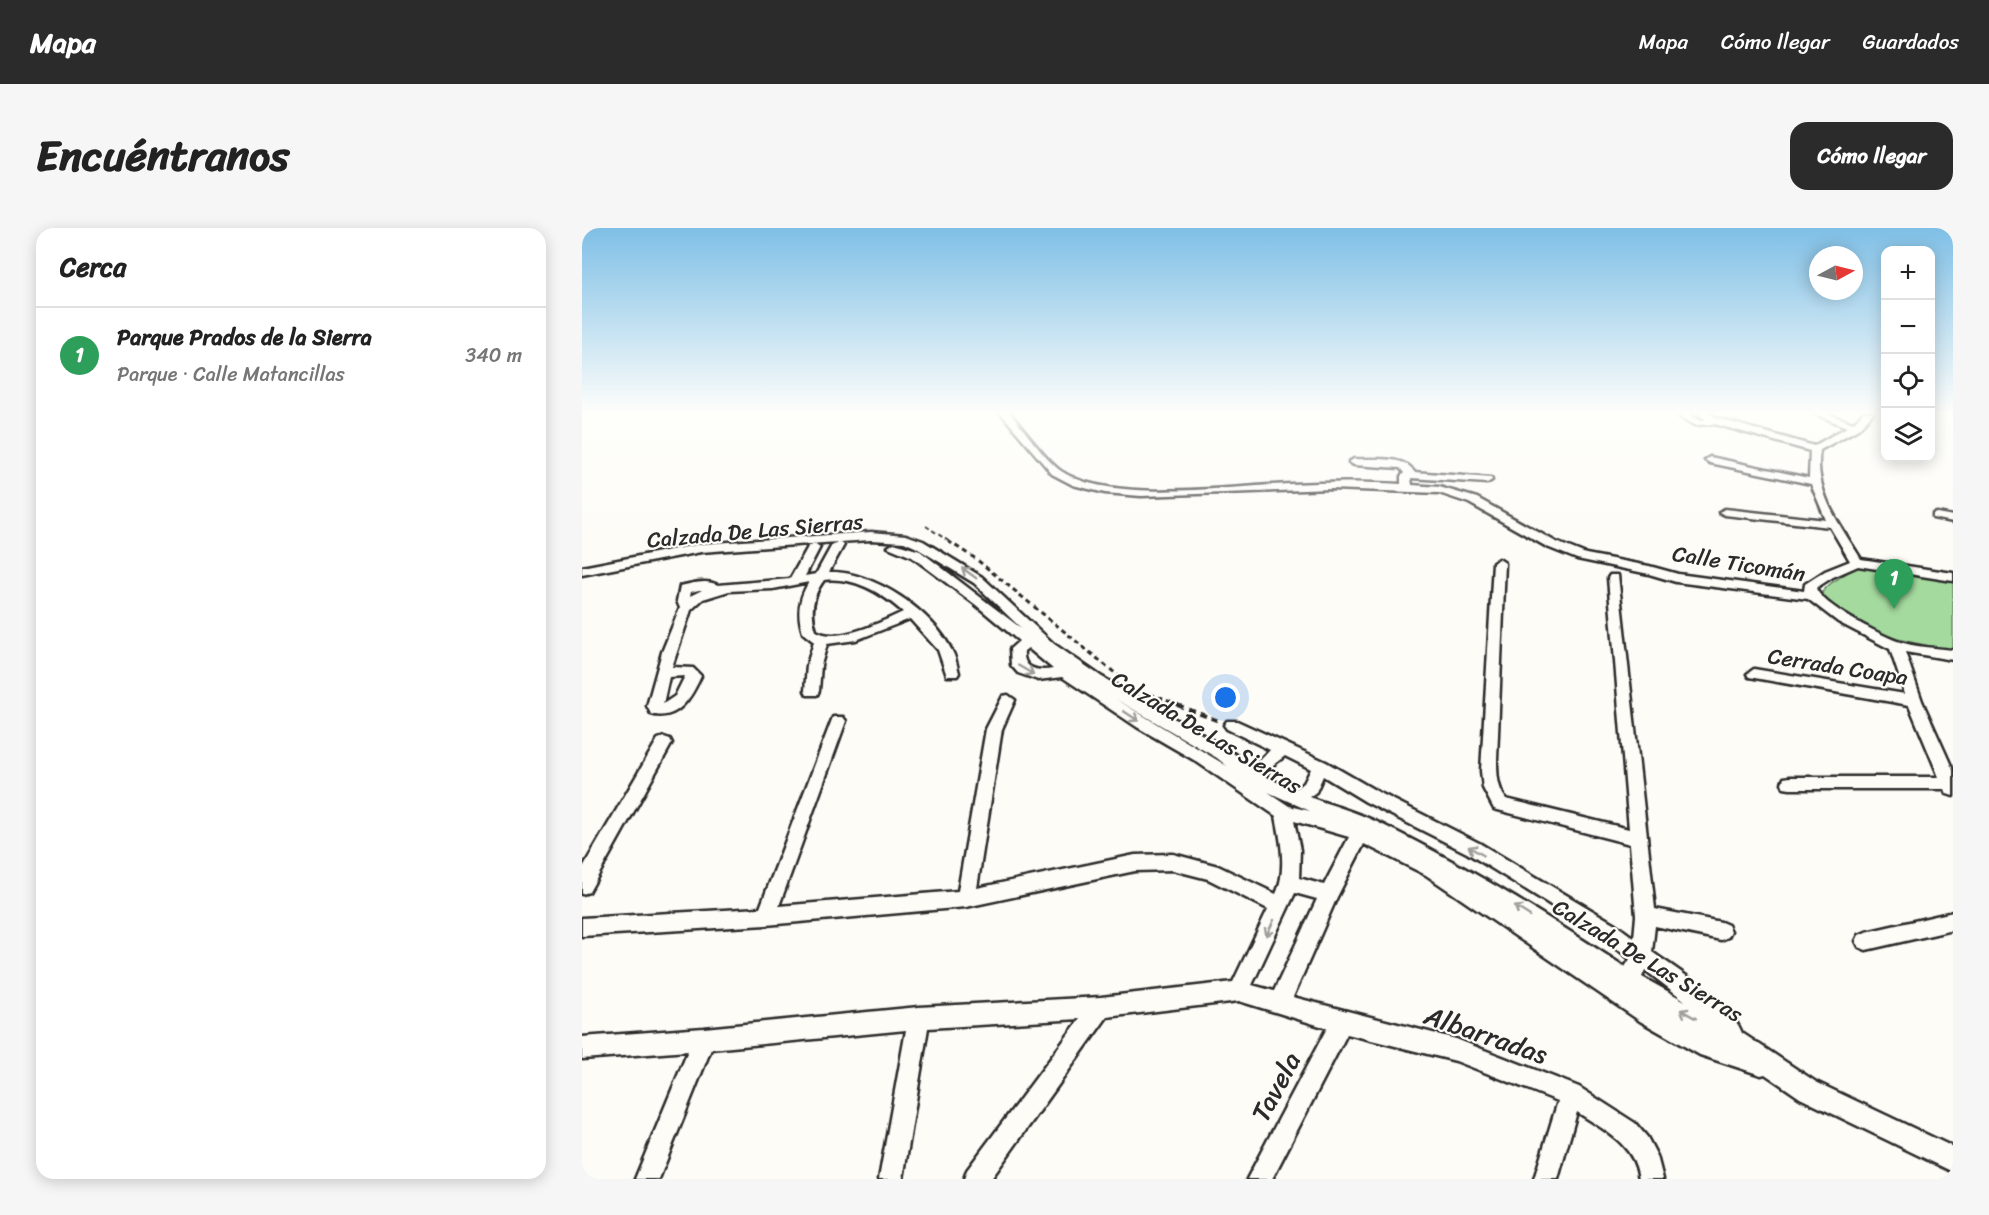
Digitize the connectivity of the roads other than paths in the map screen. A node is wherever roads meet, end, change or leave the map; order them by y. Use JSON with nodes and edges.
{"nodes":[{"id":1,"x":1042,"y":456,"type":"edge"},
{"id":2,"x":1813,"y":456,"type":"edge"},
{"id":3,"x":1710,"y":460,"type":"dead end"},
{"id":4,"x":1354,"y":462,"type":"dead end"},
{"id":5,"x":1410,"y":475,"type":"junction"},
{"id":6,"x":1488,"y":480,"type":"dead end"},
{"id":7,"x":1814,"y":482,"type":"junction"},
{"id":8,"x":1407,"y":487,"type":"junction"},
{"id":9,"x":1725,"y":512,"type":"dead end"},
{"id":10,"x":1937,"y":516,"type":"dead end"},
{"id":11,"x":1953,"y":519,"type":"edge"},
{"id":12,"x":1835,"y":524,"type":"junction"},
{"id":13,"x":838,"y":545,"type":"junction"},
{"id":14,"x":814,"y":547,"type":"junction"},
{"id":15,"x":658,"y":558,"type":"junction"},
{"id":16,"x":1857,"y":562,"type":"junction"},
{"id":17,"x":1499,"y":563,"type":"dead end"},
{"id":18,"x":582,"y":571,"type":"edge"},
{"id":19,"x":821,"y":576,"type":"junction"},
{"id":20,"x":1953,"y":577,"type":"edge"},
{"id":21,"x":1614,"y":578,"type":"dead end"},
{"id":22,"x":796,"y":580,"type":"junction"},
{"id":23,"x":1811,"y":592,"type":"junction"},
{"id":24,"x":911,"y":613,"type":"junction"},
{"id":25,"x":821,"y":641,"type":"junction"},
{"id":26,"x":1027,"y":642,"type":"junction"},
{"id":27,"x":1896,"y":646,"type":"junction"},
{"id":28,"x":1953,"y":654,"type":"edge"},
{"id":29,"x":1062,"y":671,"type":"junction"},
{"id":30,"x":663,"y":673,"type":"dead end"},
{"id":31,"x":952,"y":673,"type":"dead end"},
{"id":32,"x":1754,"y":674,"type":"dead end"},
{"id":33,"x":812,"y":691,"type":"dead end"},
{"id":34,"x":1008,"y":700,"type":"dead end"},
{"id":35,"x":1915,"y":700,"type":"junction"},
{"id":36,"x":838,"y":721,"type":"dead end"},
{"id":37,"x":1232,"y":725,"type":"road end"},
{"id":38,"x":664,"y":743,"type":"dead end"},
{"id":39,"x":1285,"y":749,"type":"junction"},
{"id":40,"x":1320,"y":766,"type":"junction"},
{"id":41,"x":1256,"y":779,"type":"junction"},
{"id":42,"x":1790,"y":783,"type":"dead end"},
{"id":43,"x":1951,"y":786,"type":"edge"},
{"id":44,"x":1372,"y":797,"type":"junction"},
{"id":45,"x":1289,"y":805,"type":"junction"},
{"id":46,"x":1359,"y":828,"type":"junction"},
{"id":47,"x":1638,"y":838,"type":"junction"},
{"id":48,"x":1434,"y":865,"type":"junction"},
{"id":49,"x":1290,"y":884,"type":"junction"},
{"id":50,"x":582,"y":886,"type":"edge"},
{"id":51,"x":1329,"y":894,"type":"junction"},
{"id":52,"x":966,"y":899,"type":"junction"},
{"id":53,"x":1280,"y":906,"type":"junction"},
{"id":54,"x":766,"y":916,"type":"junction"},
{"id":55,"x":1646,"y":916,"type":"junction"},
{"id":56,"x":1953,"y":921,"type":"edge"},
{"id":57,"x":582,"y":927,"type":"edge"},
{"id":58,"x":1721,"y":931,"type":"dead end"},
{"id":59,"x":1866,"y":941,"type":"dead end"},
{"id":60,"x":1642,"y":956,"type":"junction"},
{"id":61,"x":1564,"y":960,"type":"junction"},
{"id":62,"x":1629,"y":981,"type":"junction"},
{"id":63,"x":1239,"y":991,"type":"junction"},
{"id":64,"x":1280,"y":1002,"type":"junction"},
{"id":65,"x":1101,"y":1006,"type":"junction"},
{"id":66,"x":919,"y":1018,"type":"junction"},
{"id":67,"x":1342,"y":1022,"type":"junction"},
{"id":68,"x":704,"y":1039,"type":"junction"},
{"id":69,"x":1742,"y":1045,"type":"junction"},
{"id":70,"x":582,"y":1048,"type":"edge"},
{"id":71,"x":1773,"y":1067,"type":"junction"},
{"id":72,"x":1571,"y":1095,"type":"junction"},
{"id":73,"x":1953,"y":1160,"type":"edge"},
{"id":74,"x":1650,"y":1172,"type":"edge"},
{"id":75,"x":647,"y":1179,"type":"edge"},
{"id":76,"x":891,"y":1179,"type":"edge"},
{"id":77,"x":976,"y":1179,"type":"edge"},
{"id":78,"x":1259,"y":1179,"type":"edge"},
{"id":79,"x":1545,"y":1179,"type":"edge"}],
"edges":[{"from":1,"to":8,"type":"street","name":"Calle Ticomán"},
{"from":2,"to":7,"type":"street"},
{"from":3,"to":7,"type":"street"},
{"from":4,"to":5,"type":"street"},
{"from":5,"to":6,"type":"street"},
{"from":5,"to":8,"type":"street"},
{"from":7,"to":12,"type":"street"},
{"from":8,"to":23,"type":"street","name":"Calle Ticomán"},
{"from":9,"to":12,"type":"street"},
{"from":10,"to":11,"type":"street"},
{"from":12,"to":16,"type":"street"},
{"from":13,"to":14,"type":"street","name":"Calzada De Las Sierras"},
{"from":13,"to":19,"type":"street"},
{"from":13,"to":26,"type":"street","name":"Calzada De Las Sierras"},
{"from":14,"to":15,"type":"street","name":"Calzada De Las Sierras"},
{"from":14,"to":22,"type":"street"},
{"from":15,"to":18,"type":"street","name":"Calzada De Las Sierras"},
{"from":41,"to":15,"type":"street","name":"Calzada De Las Sierras","one_way":true},
{"from":16,"to":20,"type":"street"},
{"from":16,"to":23,"type":"street"},
{"from":17,"to":47,"type":"street"},
{"from":19,"to":22,"type":"street"},
{"from":19,"to":24,"type":"street"},
{"from":19,"to":25,"type":"street"},
{"from":21,"to":47,"type":"street"},
{"from":22,"to":30,"type":"street"},
{"from":23,"to":27,"type":"street"},
{"from":24,"to":25,"type":"street"},
{"from":24,"to":31,"type":"street"},
{"from":25,"to":33,"type":"street"},
{"from":26,"to":29,"type":"street","name":"Calzada De Las Sierras"},
{"from":26,"to":29,"type":"street","one_way":true},
{"from":27,"to":28,"type":"street"},
{"from":27,"to":35,"type":"street"},
{"from":29,"to":45,"type":"street","name":"Calzada De Las Sierras","one_way":true},
{"from":32,"to":35,"type":"street","name":"Cerrada Coapa"},
{"from":34,"to":52,"type":"street"},
{"from":35,"to":43,"type":"street"},
{"from":36,"to":54,"type":"street"},
{"from":37,"to":39,"type":"street","name":"Calzada De Las Sierras"},
{"from":38,"to":50,"type":"street"},
{"from":39,"to":40,"type":"street","name":"Calzada De Las Sierras"},
{"from":39,"to":41,"type":"street"},
{"from":40,"to":44,"type":"street","name":"Calzada De Las Sierras"},
{"from":40,"to":45,"type":"street"},
{"from":41,"to":45,"type":"street","name":"Calzada De Las Sierras"},
{"from":42,"to":43,"type":"street"},
{"from":44,"to":46,"type":"street"},
{"from":60,"to":44,"type":"street","name":"Calzada De Las Sierras","one_way":true},
{"from":45,"to":46,"type":"street","name":"Calzada De Las Sierras"},
{"from":45,"to":49,"type":"street"},
{"from":46,"to":48,"type":"street","name":"Calzada De Las Sierras"},
{"from":46,"to":51,"type":"street"},
{"from":47,"to":55,"type":"street"},
{"from":48,"to":61,"type":"street","name":"Calzada De Las Sierras"},
{"from":62,"to":48,"type":"street","name":"Calzada De Las Sierras","one_way":true},
{"from":49,"to":51,"type":"street"},
{"from":49,"to":53,"type":"street"},
{"from":51,"to":64,"type":"street"},
{"from":52,"to":53,"type":"street"},
{"from":52,"to":54,"type":"street"},
{"from":53,"to":63,"type":"street","one_way":true},
{"from":54,"to":57,"type":"street"},
{"from":55,"to":58,"type":"street"},
{"from":55,"to":60,"type":"street"},
{"from":56,"to":59,"type":"street"},
{"from":60,"to":62,"type":"street"},
{"from":60,"to":69,"type":"street","name":"Calzada De Las Sierras"},
{"from":61,"to":62,"type":"street"},
{"from":61,"to":71,"type":"street","name":"Calzada De Las Sierras"},
{"from":69,"to":62,"type":"street","name":"Calzada De Las Sierras","one_way":true},
{"from":63,"to":64,"type":"street","name":"Albarradas"},
{"from":63,"to":65,"type":"street"},
{"from":64,"to":67,"type":"street","name":"Albarradas"},
{"from":65,"to":66,"type":"street"},
{"from":65,"to":77,"type":"street"},
{"from":66,"to":68,"type":"street"},
{"from":66,"to":76,"type":"street"},
{"from":67,"to":72,"type":"street","name":"Albarradas"},
{"from":67,"to":78,"type":"street","name":"Tavela"},
{"from":68,"to":70,"type":"street"},
{"from":68,"to":75,"type":"street"},
{"from":69,"to":71,"type":"street","name":"Calzada De Las Sierras"},
{"from":71,"to":73,"type":"street"},
{"from":72,"to":74,"type":"street","name":"Albarradas"},
{"from":72,"to":79,"type":"street"}]}
